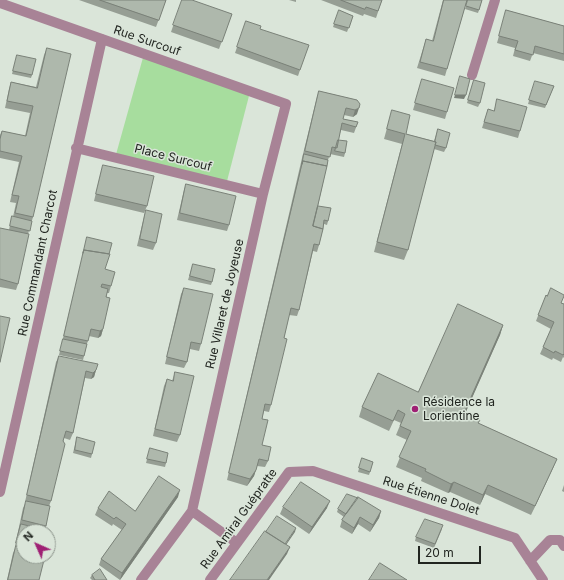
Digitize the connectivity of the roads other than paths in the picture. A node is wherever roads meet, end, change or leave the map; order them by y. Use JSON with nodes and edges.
{"nodes":[{"id":1,"x":495,"y":0,"type":"edge"},
{"id":2,"x":0,"y":3,"type":"edge"},
{"id":3,"x":102,"y":39,"type":"junction"},
{"id":4,"x":472,"y":75,"type":"dead end"},
{"id":5,"x":286,"y":104,"type":"joint"},
{"id":6,"x":76,"y":148,"type":"junction"},
{"id":7,"x":263,"y":194,"type":"junction"},
{"id":8,"x":289,"y":472,"type":"joint"},
{"id":9,"x":0,"y":492,"type":"edge"},
{"id":10,"x":192,"y":511,"type":"junction"},
{"id":11,"x":237,"y":543,"type":"junction"},
{"id":12,"x":564,"y":546,"type":"edge"},
{"id":13,"x":530,"y":561,"type":"junction"},
{"id":14,"x":141,"y":580,"type":"edge"},
{"id":15,"x":210,"y":580,"type":"edge"},
{"id":16,"x":544,"y":580,"type":"edge"}],
"edges":[{"from":1,"to":4,"type":"street"},
{"from":2,"to":3,"type":"street","name":"Rue Surcouf"},
{"from":3,"to":5,"type":"street","name":"Rue Surcouf"},
{"from":3,"to":6,"type":"street","name":"Rue Commandant Charcot"},
{"from":5,"to":7,"type":"street","name":"Rue Villaret de Joyeuse"},
{"from":6,"to":7,"type":"street","name":"Place Surcouf"},
{"from":6,"to":9,"type":"street","name":"Rue Commandant Charcot"},
{"from":7,"to":10,"type":"street","name":"Rue Villaret de Joyeuse"},
{"from":8,"to":11,"type":"street","name":"Rue Amiral Guépratte"},
{"from":8,"to":13,"type":"street","name":"Rue Étienne Dolet"},
{"from":10,"to":11,"type":"street"},
{"from":10,"to":14,"type":"street","name":"Rue Villaret de Joyeuse"},
{"from":11,"to":15,"type":"street","name":"Rue Amiral Guépratte"},
{"from":12,"to":13,"type":"street"},
{"from":13,"to":16,"type":"street","name":"Rue Étienne Dolet"}]}
